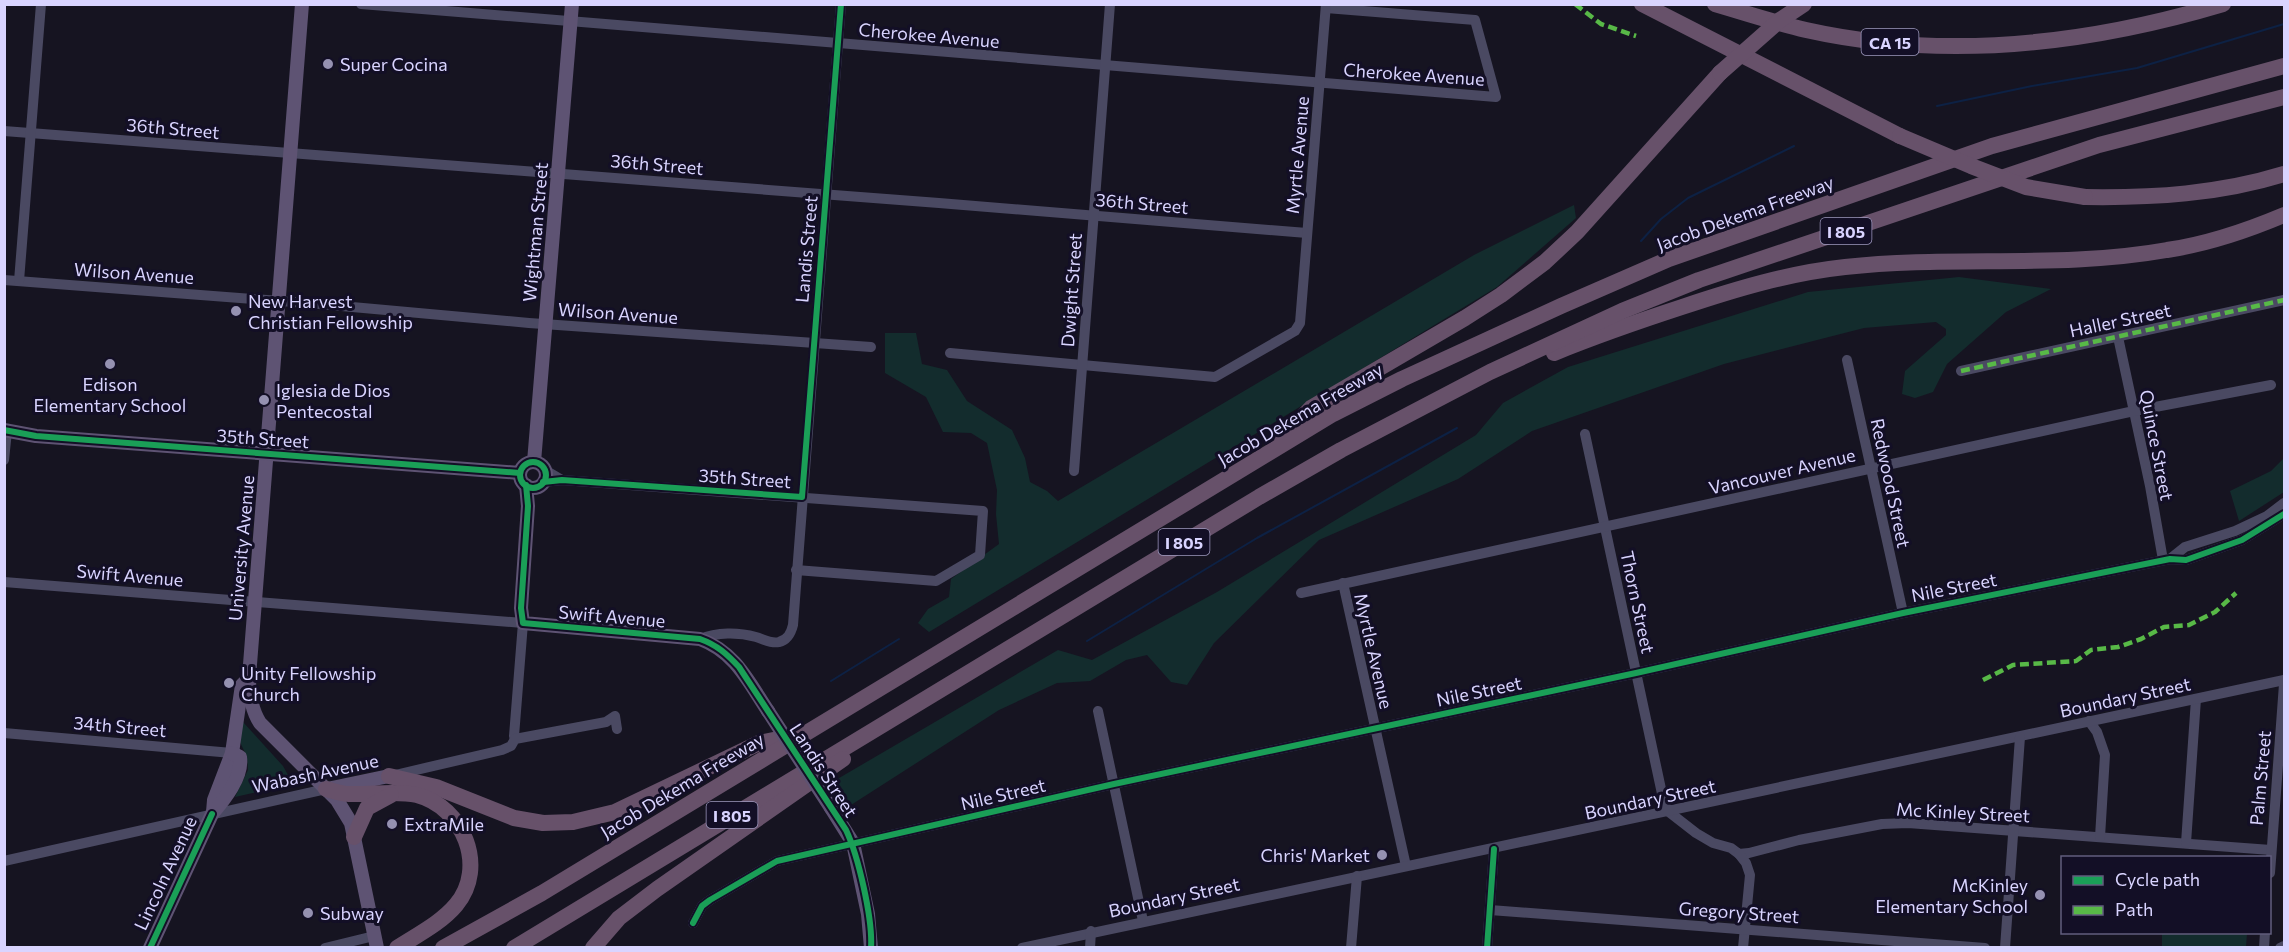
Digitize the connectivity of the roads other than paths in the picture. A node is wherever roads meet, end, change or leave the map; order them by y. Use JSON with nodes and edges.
{"nodes":[{"id":1,"x":41,"y":4,"type":"edge"},
{"id":2,"x":302,"y":4,"type":"edge"},
{"id":3,"x":361,"y":4,"type":"edge"},
{"id":4,"x":572,"y":4,"type":"edge"},
{"id":5,"x":841,"y":4,"type":"edge"},
{"id":6,"x":1110,"y":4,"type":"edge"},
{"id":7,"x":1642,"y":4,"type":"edge"},
{"id":8,"x":1714,"y":4,"type":"edge"},
{"id":9,"x":1804,"y":4,"type":"edge"},
{"id":10,"x":2223,"y":4,"type":"edge"},
{"id":11,"x":1326,"y":6,"type":"edge"},
{"id":12,"x":570,"y":22,"type":"junction"},
{"id":13,"x":838,"y":45,"type":"junction"},
{"id":14,"x":1105,"y":66,"type":"junction"},
{"id":15,"x":2284,"y":66,"type":"edge"},
{"id":16,"x":1320,"y":84,"type":"junction"},
{"id":17,"x":2284,"y":97,"type":"edge"},
{"id":18,"x":4,"y":131,"type":"edge"},
{"id":19,"x":31,"y":133,"type":"junction"},
{"id":20,"x":290,"y":153,"type":"junction"},
{"id":21,"x":558,"y":172,"type":"junction"},
{"id":22,"x":2284,"y":174,"type":"edge"},
{"id":23,"x":826,"y":194,"type":"junction"},
{"id":24,"x":2284,"y":215,"type":"edge"},
{"id":25,"x":1094,"y":216,"type":"junction"},
{"id":26,"x":1307,"y":233,"type":"junction"},
{"id":27,"x":4,"y":280,"type":"edge"},
{"id":28,"x":19,"y":281,"type":"junction"},
{"id":29,"x":2284,"y":300,"type":"edge"},
{"id":30,"x":278,"y":301,"type":"junction"},
{"id":31,"x":545,"y":324,"type":"junction"},
{"id":32,"x":2118,"y":337,"type":"junction"},
{"id":33,"x":814,"y":343,"type":"junction"},
{"id":34,"x":871,"y":347,"type":"dead end"},
{"id":35,"x":950,"y":353,"type":"dead end"},
{"id":36,"x":1846,"y":360,"type":"dead end"},
{"id":37,"x":1082,"y":365,"type":"junction"},
{"id":38,"x":1962,"y":370,"type":"dead end"},
{"id":39,"x":2271,"y":385,"type":"dead end"},
{"id":40,"x":1423,"y":406,"type":"junction"},
{"id":41,"x":2134,"y":411,"type":"junction"},
{"id":42,"x":6,"y":431,"type":"edge"},
{"id":43,"x":1585,"y":434,"type":"dead end"},
{"id":44,"x":267,"y":453,"type":"junction"},
{"id":45,"x":1265,"y":455,"type":"junction"},
{"id":46,"x":4,"y":460,"type":"edge"},
{"id":47,"x":1872,"y":468,"type":"junction"},
{"id":48,"x":1074,"y":471,"type":"dead end"},
{"id":49,"x":534,"y":477,"type":"junction"},
{"id":50,"x":802,"y":497,"type":"junction"},
{"id":51,"x":2284,"y":503,"type":"edge"},
{"id":52,"x":2284,"y":514,"type":"edge"},
{"id":53,"x":1605,"y":527,"type":"junction"},
{"id":54,"x":2166,"y":560,"type":"junction"},
{"id":55,"x":796,"y":570,"type":"junction"},
{"id":56,"x":4,"y":582,"type":"edge"},
{"id":57,"x":1343,"y":584,"type":"junction"},
{"id":58,"x":1301,"y":593,"type":"dead end"},
{"id":59,"x":255,"y":603,"type":"junction"},
{"id":60,"x":1903,"y":613,"type":"junction"},
{"id":61,"x":522,"y":623,"type":"junction"},
{"id":62,"x":787,"y":638,"type":"joint"},
{"id":63,"x":700,"y":639,"type":"junction"},
{"id":64,"x":1636,"y":673,"type":"junction"},
{"id":65,"x":249,"y":677,"type":"junction"},
{"id":66,"x":2284,"y":682,"type":"edge"},
{"id":67,"x":950,"y":684,"type":"junction"},
{"id":68,"x":2196,"y":699,"type":"junction"},
{"id":69,"x":1098,"y":711,"type":"dead end"},
{"id":70,"x":2089,"y":721,"type":"junction"},
{"id":71,"x":617,"y":729,"type":"dead end"},
{"id":72,"x":1376,"y":729,"type":"junction"},
{"id":73,"x":4,"y":733,"type":"edge"},
{"id":74,"x":806,"y":733,"type":"junction"},
{"id":75,"x":2020,"y":737,"type":"junction"},
{"id":76,"x":515,"y":739,"type":"junction"},
{"id":77,"x":232,"y":753,"type":"junction"},
{"id":78,"x":389,"y":776,"type":"junction"},
{"id":79,"x":1114,"y":784,"type":"junction"},
{"id":80,"x":326,"y":789,"type":"junction"},
{"id":81,"x":393,"y":794,"type":"junction"},
{"id":82,"x":1669,"y":812,"type":"junction"},
{"id":83,"x":212,"y":814,"type":"junction"},
{"id":84,"x":2013,"y":831,"type":"junction"},
{"id":85,"x":354,"y":837,"type":"junction"},
{"id":86,"x":2100,"y":837,"type":"junction"},
{"id":87,"x":853,"y":843,"type":"junction"},
{"id":88,"x":2186,"y":843,"type":"junction"},
{"id":89,"x":1494,"y":849,"type":"junction"},
{"id":90,"x":2271,"y":850,"type":"junction"},
{"id":91,"x":1739,"y":854,"type":"junction"},
{"id":92,"x":2271,"y":856,"type":"edge"},
{"id":93,"x":4,"y":861,"type":"edge"},
{"id":94,"x":1406,"y":866,"type":"junction"},
{"id":95,"x":1357,"y":876,"type":"junction"},
{"id":96,"x":1490,"y":910,"type":"junction"},
{"id":97,"x":1143,"y":921,"type":"junction"},
{"id":98,"x":693,"y":923,"type":"dead end"},
{"id":99,"x":1744,"y":929,"type":"junction"},
{"id":100,"x":1091,"y":932,"type":"junction"},
{"id":101,"x":376,"y":942,"type":"edge"},
{"id":102,"x":2284,"y":946,"type":"edge"},
{"id":103,"x":150,"y":948,"type":"edge"},
{"id":104,"x":325,"y":948,"type":"edge"},
{"id":105,"x":397,"y":948,"type":"edge"},
{"id":106,"x":443,"y":948,"type":"edge"},
{"id":107,"x":514,"y":948,"type":"edge"},
{"id":108,"x":593,"y":948,"type":"edge"},
{"id":109,"x":871,"y":948,"type":"edge"},
{"id":110,"x":1022,"y":948,"type":"edge"},
{"id":111,"x":1090,"y":948,"type":"edge"},
{"id":112,"x":1351,"y":948,"type":"edge"},
{"id":113,"x":1487,"y":948,"type":"edge"},
{"id":114,"x":1743,"y":948,"type":"edge"},
{"id":115,"x":1985,"y":948,"type":"edge"},
{"id":116,"x":2005,"y":948,"type":"edge"},
{"id":117,"x":2280,"y":948,"type":"edge"}],
"edges":[{"from":1,"to":19,"type":"street"},
{"from":2,"to":20,"type":"main road","name":"University Avenue"},
{"from":3,"to":12,"type":"street","name":"Cherokee Avenue"},
{"from":4,"to":12,"type":"main road","name":"Wightman Street"},
{"from":5,"to":13,"type":"street","name":"Landis Street"},
{"from":6,"to":14,"type":"street","name":"Dwight Street"},
{"from":7,"to":22,"type":"highway","bridge":true},
{"from":8,"to":10,"type":"highway","number":"CA 15"},
{"from":9,"to":45,"type":"highway","bridge":true},
{"from":11,"to":16,"type":"street","name":"Myrtle Avenue"},
{"from":11,"to":16,"type":"street","name":"Cherokee Avenue"},
{"from":12,"to":13,"type":"street","name":"Cherokee Avenue"},
{"from":12,"to":21,"type":"main road","name":"Wightman Street"},
{"from":13,"to":14,"type":"street","name":"Cherokee Avenue"},
{"from":13,"to":23,"type":"street","name":"Landis Street"},
{"from":14,"to":16,"type":"street","name":"Cherokee Avenue"},
{"from":14,"to":25,"type":"street","name":"Dwight Street"},
{"from":15,"to":45,"type":"highway","name":"Jacob Dekema Freeway","number":"I 805"},
{"from":16,"to":26,"type":"street","name":"Myrtle Avenue"},
{"from":17,"to":40,"type":"highway","number":"I 805"},
{"from":18,"to":19,"type":"street","name":"36th Street"},
{"from":19,"to":20,"type":"street","name":"36th Street"},
{"from":19,"to":28,"type":"street"},
{"from":20,"to":21,"type":"street","name":"36th Street"},
{"from":20,"to":30,"type":"main road","name":"University Avenue"},
{"from":21,"to":23,"type":"street","name":"36th Street"},
{"from":21,"to":31,"type":"main road","name":"Wightman Street"},
{"from":23,"to":25,"type":"street","name":"36th Street"},
{"from":23,"to":33,"type":"street","name":"Landis Street"},
{"from":24,"to":40,"type":"highway"},
{"from":25,"to":26,"type":"street","name":"36th Street"},
{"from":25,"to":37,"type":"street","name":"Dwight Street"},
{"from":26,"to":37,"type":"street","name":"Myrtle Avenue"},
{"from":27,"to":28,"type":"street","name":"Wilson Avenue"},
{"from":28,"to":30,"type":"street","name":"Wilson Avenue"},
{"from":29,"to":32,"type":"street","name":"Haller Street"},
{"from":30,"to":31,"type":"street","name":"Wilson Avenue"},
{"from":30,"to":44,"type":"main road","name":"University Avenue"},
{"from":31,"to":33,"type":"street","name":"Wilson Avenue"},
{"from":31,"to":49,"type":"main road","name":"Wightman Street"},
{"from":32,"to":38,"type":"street","name":"Haller Street"},
{"from":32,"to":41,"type":"street","name":"Quince Street"},
{"from":33,"to":34,"type":"street","name":"Wilson Avenue"},
{"from":33,"to":50,"type":"street","name":"Landis Street"},
{"from":35,"to":37,"type":"street"},
{"from":36,"to":47,"type":"street","name":"Redwood Street"},
{"from":37,"to":48,"type":"street","name":"Dwight Street"},
{"from":39,"to":41,"type":"street","name":"Vancouver Avenue"},
{"from":40,"to":67,"type":"highway","number":"I 805"},
{"from":41,"to":47,"type":"street","name":"Vancouver Avenue"},
{"from":41,"to":54,"type":"street","name":"Quince Street"},
{"from":42,"to":44,"type":"main road","name":"35th Street"},
{"from":42,"to":46,"type":"street"},
{"from":43,"to":53,"type":"street","name":"Thorn Street"},
{"from":44,"to":49,"type":"main road","name":"35th Street"},
{"from":44,"to":59,"type":"main road","name":"University Avenue"},
{"from":45,"to":74,"type":"highway","name":"Jacob Dekema Freeway","number":"I 805"},
{"from":47,"to":53,"type":"street","name":"Vancouver Avenue"},
{"from":47,"to":60,"type":"street","name":"Redwood Street"},
{"from":49,"to":50,"type":"street","name":"35th Street"},
{"from":49,"to":61,"type":"main road","name":"Wightman Street"},
{"from":50,"to":55,"type":"street","name":"Landis Street"},
{"from":50,"to":55,"type":"street","name":"35th Street"},
{"from":51,"to":54,"type":"street","name":"Nile Street"},
{"from":52,"to":54,"type":"street","name":"Nile Street"},
{"from":53,"to":57,"type":"street","name":"Vancouver Avenue"},
{"from":53,"to":64,"type":"street","name":"Thorn Street"},
{"from":54,"to":60,"type":"street","name":"Nile Street"},
{"from":55,"to":62,"type":"street","name":"Landis Street"},
{"from":56,"to":59,"type":"street","name":"Swift Avenue"},
{"from":57,"to":58,"type":"street","name":"Vancouver Avenue"},
{"from":57,"to":72,"type":"street","name":"Myrtle Avenue"},
{"from":59,"to":61,"type":"street","name":"Swift Avenue"},
{"from":59,"to":65,"type":"main road","name":"University Avenue"},
{"from":60,"to":64,"type":"street","name":"Nile Street"},
{"from":61,"to":63,"type":"main road","name":"Swift Avenue"},
{"from":61,"to":76,"type":"street","name":"Wightman Street"},
{"from":62,"to":63,"type":"street","name":"Swift Avenue"},
{"from":63,"to":87,"type":"main road","name":"Landis Street","bridge":true},
{"from":64,"to":72,"type":"street","name":"Nile Street"},
{"from":64,"to":82,"type":"street","name":"Thorn Street"},
{"from":65,"to":77,"type":"main road"},
{"from":65,"to":80,"type":"main road","name":"University Avenue"},
{"from":66,"to":68,"type":"street","name":"Boundary Street"},
{"from":66,"to":90,"type":"street","name":"Palm Street"},
{"from":67,"to":107,"type":"highway","number":"I 805"},
{"from":67,"to":108,"type":"highway"},
{"from":68,"to":70,"type":"street","name":"Boundary Street"},
{"from":68,"to":88,"type":"street"},
{"from":69,"to":79,"type":"street"},
{"from":70,"to":75,"type":"street","name":"Boundary Street"},
{"from":70,"to":86,"type":"street"},
{"from":71,"to":76,"type":"street","name":"Wabash Avenue"},
{"from":72,"to":79,"type":"street","name":"Nile Street"},
{"from":72,"to":94,"type":"street","name":"Myrtle Avenue"},
{"from":73,"to":77,"type":"street","name":"34th Street"},
{"from":74,"to":78,"type":"highway"},
{"from":74,"to":106,"type":"highway","name":"Jacob Dekema Freeway","number":"I 805"},
{"from":75,"to":82,"type":"street","name":"Boundary Street"},
{"from":75,"to":84,"type":"street"},
{"from":76,"to":78,"type":"street","name":"Wabash Avenue"},
{"from":77,"to":83,"type":"main road","name":"Lincoln Avenue"},
{"from":78,"to":80,"type":"main road","name":"Wabash Avenue"},
{"from":79,"to":87,"type":"street","name":"Nile Street"},
{"from":79,"to":97,"type":"street"},
{"from":80,"to":81,"type":"highway"},
{"from":80,"to":83,"type":"street","name":"Wabash Avenue"},
{"from":80,"to":85,"type":"main road","name":"University Avenue"},
{"from":81,"to":85,"type":"highway"},
{"from":81,"to":105,"type":"highway"},
{"from":82,"to":89,"type":"street","name":"Boundary Street"},
{"from":82,"to":91,"type":"street"},
{"from":83,"to":93,"type":"street","name":"Wabash Avenue"},
{"from":83,"to":103,"type":"main road","name":"Lincoln Avenue"},
{"from":84,"to":86,"type":"street","name":"Mc Kinley Street"},
{"from":84,"to":91,"type":"street","name":"Mc Kinley Street"},
{"from":84,"to":116,"type":"street"},
{"from":85,"to":101,"type":"main road","name":"University Avenue"},
{"from":86,"to":88,"type":"street","name":"Mc Kinley Street"},
{"from":87,"to":98,"type":"street","name":"Nile Street"},
{"from":87,"to":109,"type":"main road","name":"Landis Street"},
{"from":88,"to":90,"type":"street","name":"Mc Kinley Street"},
{"from":89,"to":94,"type":"street","name":"Boundary Street"},
{"from":89,"to":96,"type":"street"},
{"from":90,"to":92,"type":"street","name":"Palm Street"},
{"from":91,"to":99,"type":"street"},
{"from":94,"to":95,"type":"street","name":"Boundary Street"},
{"from":95,"to":97,"type":"street","name":"Boundary Street"},
{"from":95,"to":112,"type":"street"},
{"from":96,"to":99,"type":"street","name":"Gregory Street"},
{"from":96,"to":113,"type":"street"},
{"from":97,"to":100,"type":"street","name":"Boundary Street"},
{"from":99,"to":114,"type":"street"},
{"from":99,"to":115,"type":"street","name":"Gregory Street"},
{"from":100,"to":110,"type":"street","name":"Boundary Street"},
{"from":100,"to":111,"type":"street"},
{"from":101,"to":104,"type":"street"},
{"from":102,"to":117,"type":"street"}]}
